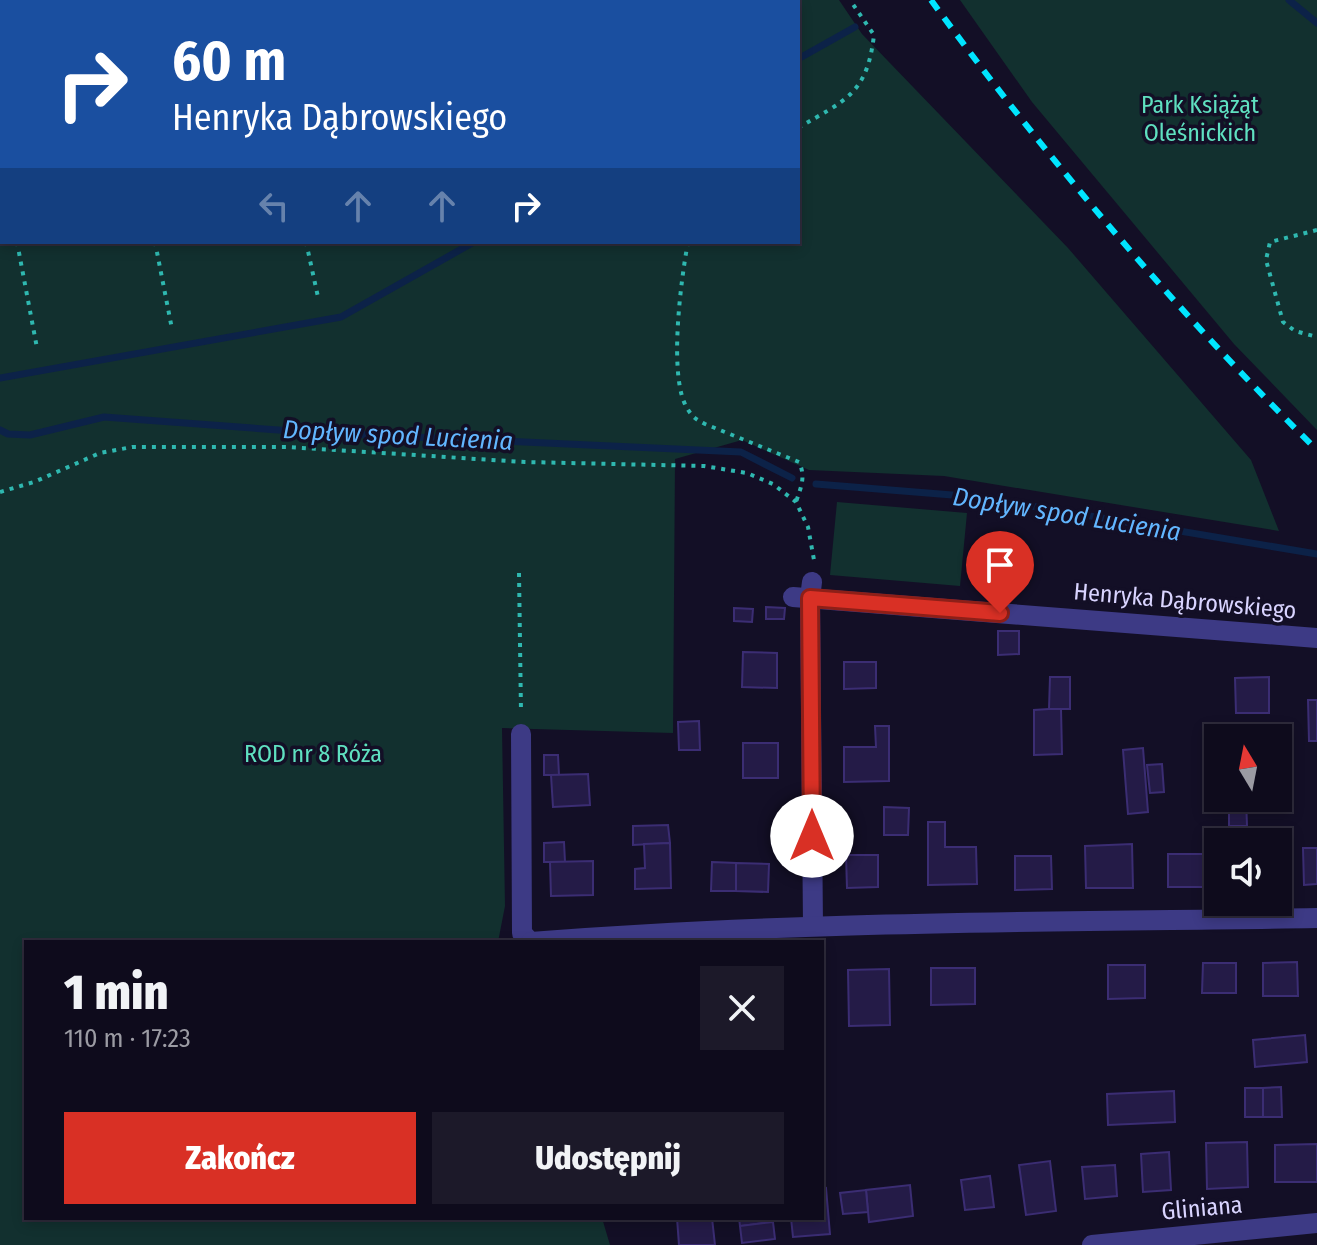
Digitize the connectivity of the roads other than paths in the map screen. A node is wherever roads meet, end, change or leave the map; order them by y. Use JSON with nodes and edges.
{"nodes":[{"id":1,"x":1317,"y":638,"type":"edge"},
{"id":2,"x":521,"y":734,"type":"road end"},
{"id":3,"x":1317,"y":918,"type":"edge"},
{"id":4,"x":813,"y":926,"type":"junction"},
{"id":5,"x":529,"y":940,"type":"edge"},
{"id":6,"x":556,"y":940,"type":"edge"},
{"id":7,"x":1317,"y":1223,"type":"edge"},
{"id":8,"x":1234,"y":1238,"type":"edge"},
{"id":9,"x":1092,"y":1245,"type":"edge"}],
"edges":[{"from":1,"to":4,"type":"street","name":"Henryka Dąbrowskiego"},
{"from":2,"to":5,"type":"street"},
{"from":3,"to":4,"type":"street"},
{"from":4,"to":6,"type":"street"},
{"from":7,"to":8,"type":"street","name":"Gliniana"},
{"from":8,"to":9,"type":"street","name":"Gliniana"}]}
